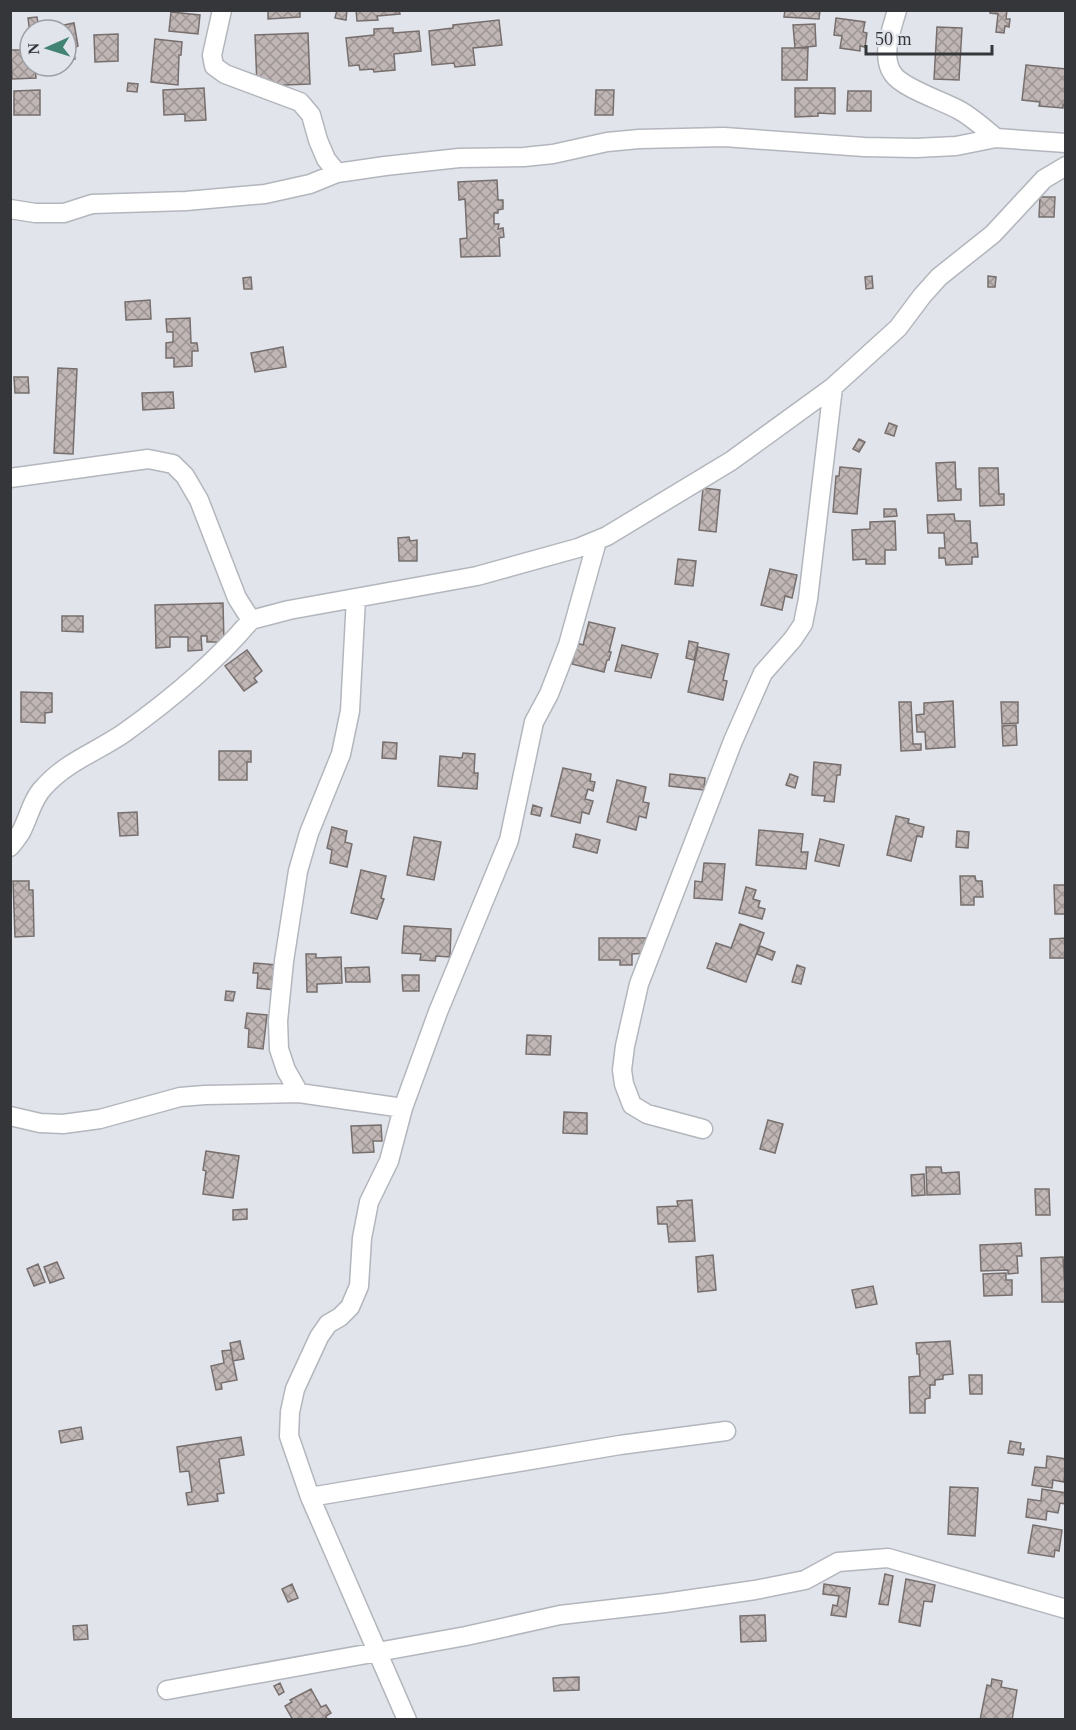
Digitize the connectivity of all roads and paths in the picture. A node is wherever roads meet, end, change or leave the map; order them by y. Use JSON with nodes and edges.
{"nodes":[{"id":1,"x":222,"y":10,"type":"edge"},
{"id":2,"x":897,"y":10,"type":"edge"},
{"id":3,"x":996,"y":138,"type":"junction"},
{"id":4,"x":1065,"y":143,"type":"edge"},
{"id":5,"x":1065,"y":166,"type":"edge"},
{"id":6,"x":337,"y":173,"type":"junction"},
{"id":7,"x":10,"y":209,"type":"edge"},
{"id":8,"x":833,"y":387,"type":"junction"},
{"id":9,"x":10,"y":478,"type":"edge"},
{"id":10,"x":597,"y":541,"type":"junction"},
{"id":11,"x":356,"y":598,"type":"junction"},
{"id":12,"x":251,"y":620,"type":"junction"},
{"id":13,"x":10,"y":847,"type":"edge"},
{"id":14,"x":299,"y":1093,"type":"junction"},
{"id":15,"x":403,"y":1108,"type":"junction"},
{"id":16,"x":10,"y":1116,"type":"edge"},
{"id":17,"x":703,"y":1129,"type":"dead end"},
{"id":18,"x":726,"y":1431,"type":"dead end"},
{"id":19,"x":310,"y":1497,"type":"junction"},
{"id":20,"x":1065,"y":1609,"type":"edge"},
{"id":21,"x":377,"y":1651,"type":"junction"},
{"id":22,"x":167,"y":1690,"type":"dead end"},
{"id":23,"x":407,"y":1719,"type":"edge"}],
"edges":[{"from":1,"to":6,"type":"street"},
{"from":2,"to":3,"type":"street"},
{"from":3,"to":4,"type":"street"},
{"from":3,"to":6,"type":"street"},
{"from":5,"to":8,"type":"street"},
{"from":6,"to":7,"type":"street"},
{"from":8,"to":10,"type":"street"},
{"from":8,"to":17,"type":"street"},
{"from":9,"to":12,"type":"street"},
{"from":10,"to":11,"type":"street"},
{"from":10,"to":15,"type":"street"},
{"from":11,"to":12,"type":"street"},
{"from":11,"to":14,"type":"street"},
{"from":12,"to":13,"type":"street"},
{"from":14,"to":15,"type":"street"},
{"from":14,"to":16,"type":"street"},
{"from":15,"to":19,"type":"street"},
{"from":18,"to":19,"type":"street"},
{"from":19,"to":21,"type":"street"},
{"from":20,"to":21,"type":"street"},
{"from":21,"to":22,"type":"street"},
{"from":21,"to":23,"type":"street"}]}
